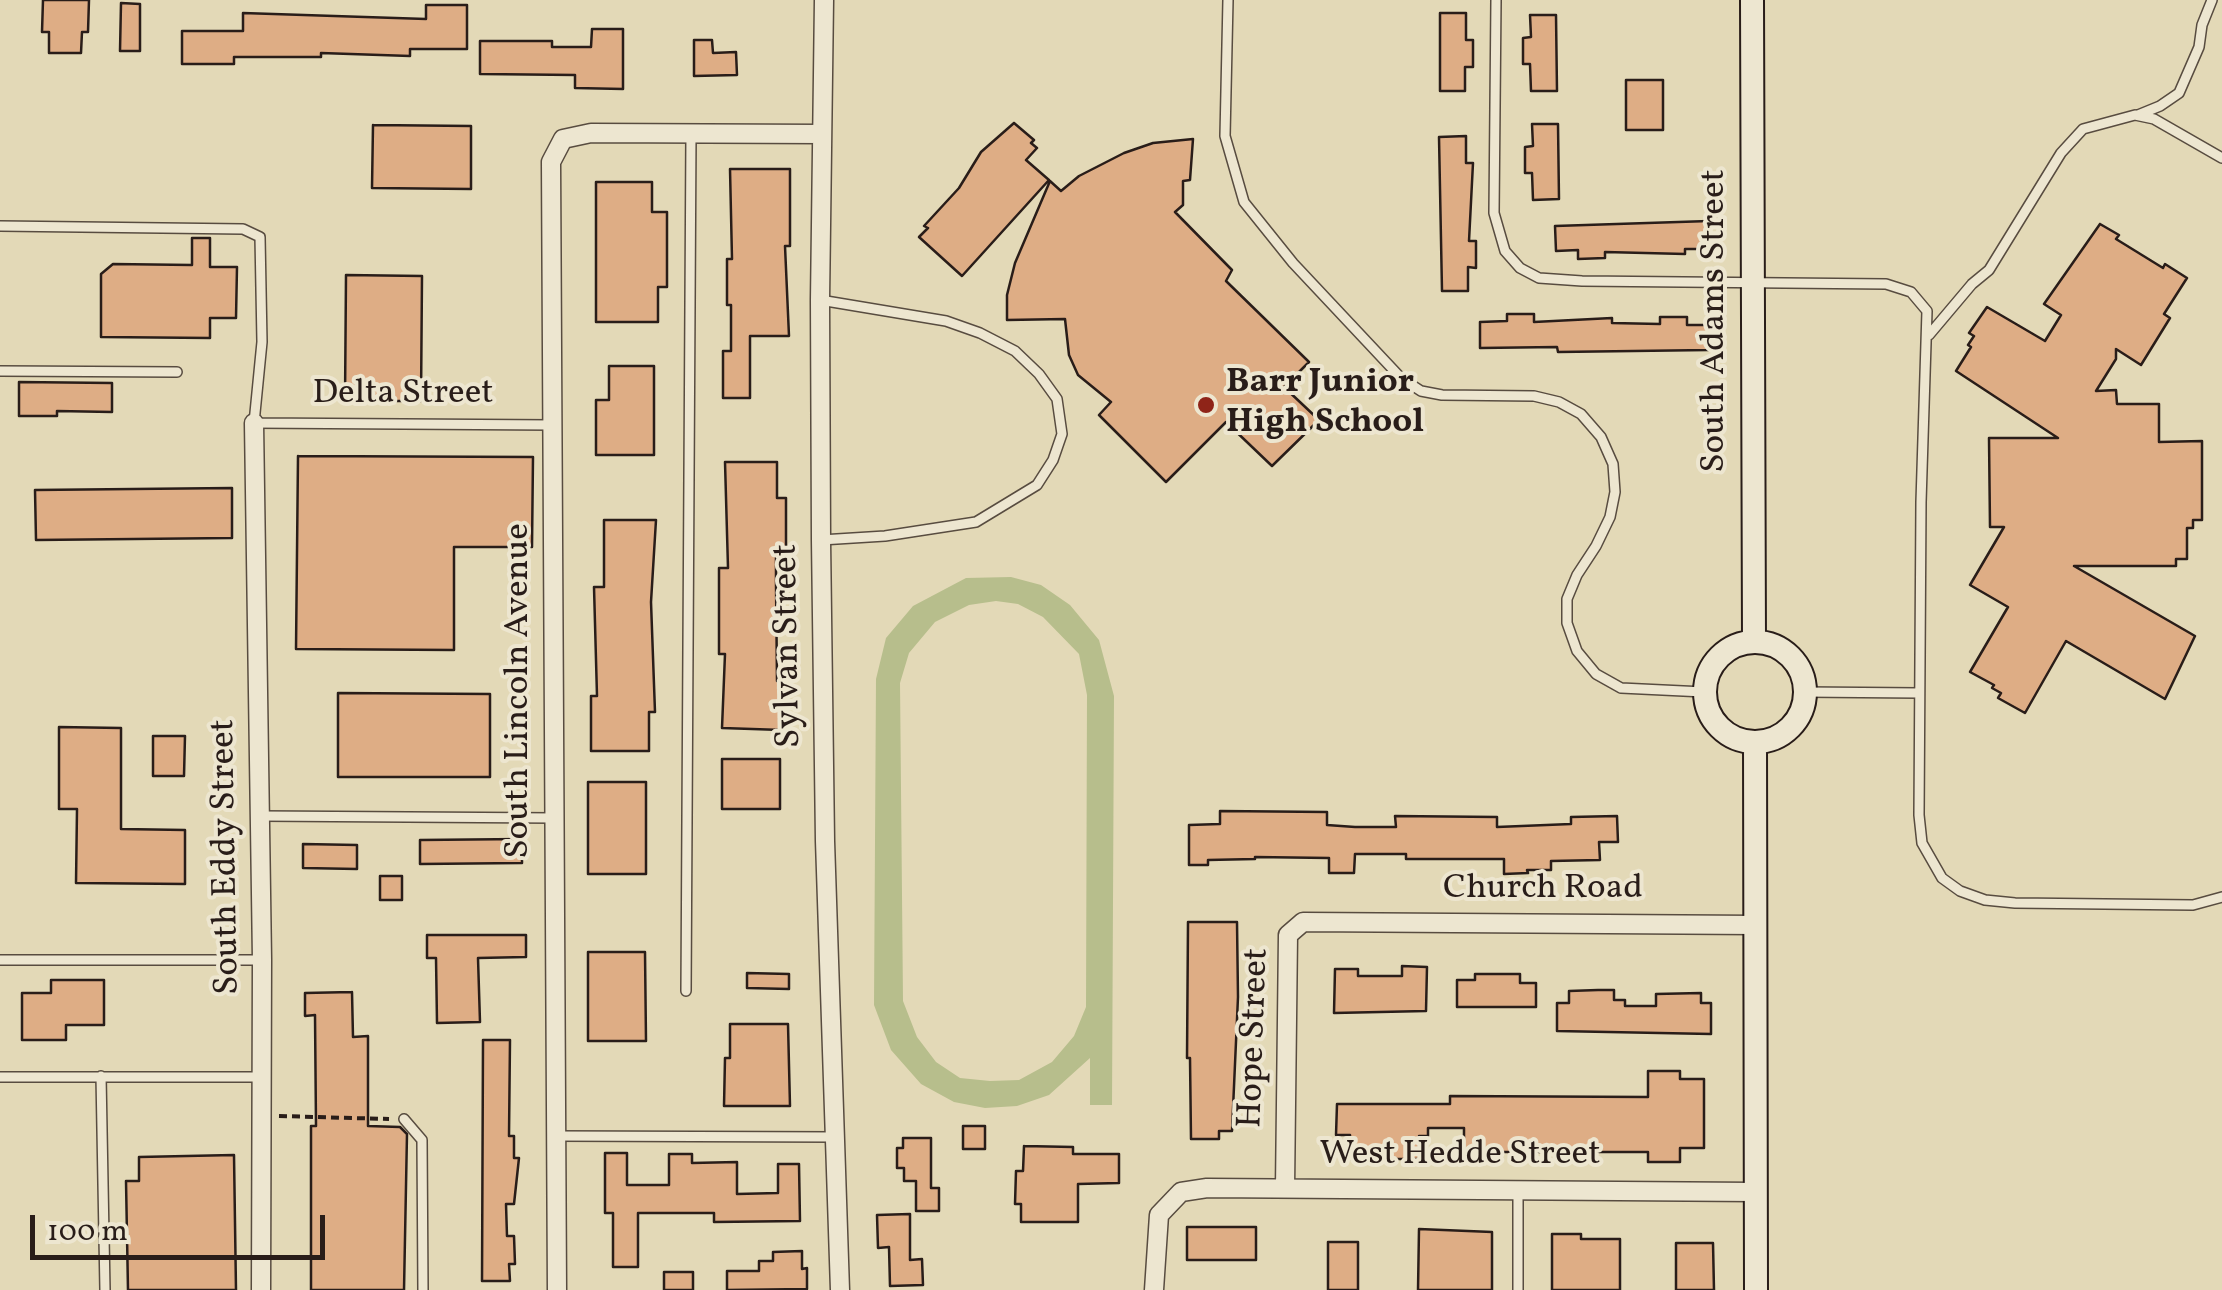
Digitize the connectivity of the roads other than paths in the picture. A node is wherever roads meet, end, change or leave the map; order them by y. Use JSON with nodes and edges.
{"nodes":[{"id":1,"x":824,"y":0,"type":"edge"},
{"id":2,"x":1228,"y":0,"type":"edge"},
{"id":3,"x":1496,"y":0,"type":"edge"},
{"id":4,"x":1752,"y":0,"type":"edge"},
{"id":5,"x":2212,"y":0,"type":"edge"},
{"id":6,"x":2135,"y":116,"type":"junction"},
{"id":7,"x":691,"y":134,"type":"junction"},
{"id":8,"x":822,"y":134,"type":"junction"},
{"id":9,"x":2222,"y":158,"type":"edge"},
{"id":10,"x":0,"y":226,"type":"edge"},
{"id":11,"x":1751,"y":282,"type":"junction"},
{"id":12,"x":820,"y":300,"type":"junction"},
{"id":13,"x":1927,"y":337,"type":"junction"},
{"id":14,"x":0,"y":371,"type":"edge"},
{"id":15,"x":177,"y":372,"type":"dead end"},
{"id":16,"x":254,"y":422,"type":"junction"},
{"id":17,"x":552,"y":425,"type":"junction"},
{"id":18,"x":821,"y":540,"type":"junction"},
{"id":19,"x":1754,"y":642,"type":"junction"},
{"id":20,"x":1704,"y":692,"type":"junction"},
{"id":21,"x":1804,"y":692,"type":"junction"},
{"id":22,"x":1919,"y":693,"type":"junction"},
{"id":23,"x":1755,"y":742,"type":"junction"},
{"id":24,"x":261,"y":816,"type":"junction"},
{"id":25,"x":554,"y":818,"type":"junction"},
{"id":26,"x":2222,"y":897,"type":"edge"},
{"id":27,"x":1330,"y":922,"type":"joint"},
{"id":28,"x":1757,"y":925,"type":"junction"},
{"id":29,"x":0,"y":960,"type":"edge"},
{"id":30,"x":262,"y":960,"type":"junction"},
{"id":31,"x":686,"y":991,"type":"dead end"},
{"id":32,"x":0,"y":1076,"type":"edge"},
{"id":33,"x":101,"y":1076,"type":"junction"},
{"id":34,"x":262,"y":1077,"type":"junction"},
{"id":35,"x":404,"y":1119,"type":"road end"},
{"id":36,"x":556,"y":1136,"type":"junction"},
{"id":37,"x":835,"y":1137,"type":"junction"},
{"id":38,"x":1284,"y":1188,"type":"junction"},
{"id":39,"x":1518,"y":1190,"type":"junction"},
{"id":40,"x":1754,"y":1192,"type":"junction"},
{"id":41,"x":104,"y":1290,"type":"edge"},
{"id":42,"x":261,"y":1290,"type":"edge"},
{"id":43,"x":423,"y":1290,"type":"edge"},
{"id":44,"x":558,"y":1290,"type":"edge"},
{"id":45,"x":840,"y":1290,"type":"edge"},
{"id":46,"x":1154,"y":1290,"type":"edge"},
{"id":47,"x":1518,"y":1290,"type":"edge"},
{"id":48,"x":1756,"y":1290,"type":"edge"}],
"edges":[{"from":1,"to":8,"type":"street","name":"Sylvan Street"},
{"from":2,"to":20,"type":"lane"},
{"from":3,"to":11,"type":"lane"},
{"from":4,"to":11,"type":"street","name":"South Adams Street"},
{"from":5,"to":6,"type":"lane"},
{"from":6,"to":9,"type":"lane"},
{"from":6,"to":13,"type":"lane"},
{"from":7,"to":8,"type":"street"},
{"from":7,"to":17,"type":"street","name":"South Lincoln Avenue"},
{"from":7,"to":31,"type":"lane"},
{"from":8,"to":12,"type":"street","name":"Sylvan Street"},
{"from":10,"to":16,"type":"lane"},
{"from":11,"to":13,"type":"lane"},
{"from":11,"to":19,"type":"street","name":"South Adams Street"},
{"from":12,"to":18,"type":"street","name":"Sylvan Street"},
{"from":12,"to":18,"type":"lane"},
{"from":13,"to":22,"type":"lane"},
{"from":14,"to":15,"type":"lane"},
{"from":16,"to":17,"type":"lane","name":"Delta Street"},
{"from":16,"to":24,"type":"street","name":"South Eddy Street"},
{"from":17,"to":25,"type":"street","name":"South Lincoln Avenue"},
{"from":18,"to":37,"type":"street","name":"Sylvan Street"},
{"from":19,"to":20,"type":"street"},
{"from":19,"to":21,"type":"street"},
{"from":20,"to":23,"type":"street"},
{"from":21,"to":22,"type":"lane"},
{"from":21,"to":23,"type":"street"},
{"from":22,"to":26,"type":"lane"},
{"from":23,"to":28,"type":"street"},
{"from":24,"to":25,"type":"lane"},
{"from":24,"to":30,"type":"street","name":"South Eddy Street"},
{"from":25,"to":36,"type":"street","name":"South Lincoln Avenue"},
{"from":27,"to":28,"type":"street","name":"Church Road"},
{"from":27,"to":38,"type":"street","name":"Hope Street"},
{"from":28,"to":40,"type":"street"},
{"from":29,"to":30,"type":"lane"},
{"from":30,"to":34,"type":"street","name":"South Eddy Street"},
{"from":32,"to":33,"type":"lane"},
{"from":33,"to":34,"type":"lane"},
{"from":33,"to":41,"type":"lane"},
{"from":34,"to":42,"type":"street","name":"South Eddy Street"},
{"from":35,"to":43,"type":"lane"},
{"from":36,"to":37,"type":"lane"},
{"from":36,"to":44,"type":"street","name":"South Lincoln Avenue"},
{"from":37,"to":45,"type":"street","name":"Sylvan Street"},
{"from":38,"to":39,"type":"street","name":"West Hedde Street"},
{"from":38,"to":46,"type":"street","name":"West Hedde Street"},
{"from":39,"to":40,"type":"street","name":"West Hedde Street"},
{"from":39,"to":47,"type":"lane"},
{"from":40,"to":48,"type":"street"}]}
